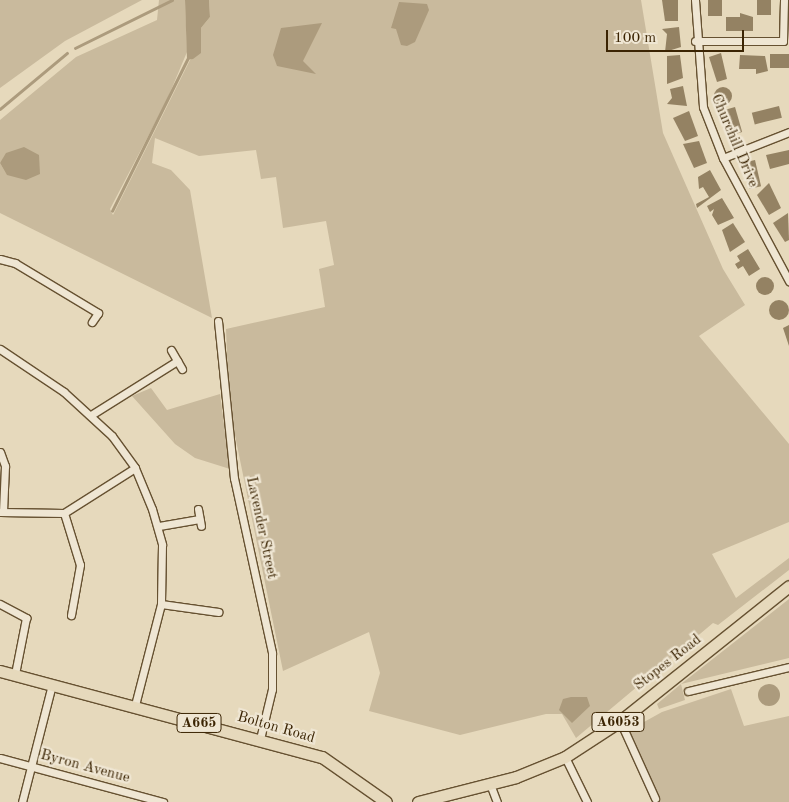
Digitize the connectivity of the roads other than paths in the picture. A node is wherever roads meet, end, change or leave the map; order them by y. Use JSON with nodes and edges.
{"nodes":[{"id":1,"x":695,"y":0,"type":"edge"},
{"id":2,"x":784,"y":0,"type":"edge"},
{"id":3,"x":695,"y":41,"type":"junction"},
{"id":4,"x":789,"y":132,"type":"edge"},
{"id":5,"x":723,"y":158,"type":"junction"},
{"id":6,"x":0,"y":259,"type":"edge"},
{"id":7,"x":789,"y":281,"type":"edge"},
{"id":8,"x":92,"y":322,"type":"dead end"},
{"id":9,"x":218,"y":322,"type":"dead end"},
{"id":10,"x":0,"y":349,"type":"edge"},
{"id":11,"x":171,"y":350,"type":"dead end"},
{"id":12,"x":178,"y":361,"type":"junction"},
{"id":13,"x":182,"y":369,"type":"dead end"},
{"id":14,"x":91,"y":415,"type":"junction"},
{"id":15,"x":0,"y":452,"type":"edge"},
{"id":16,"x":135,"y":468,"type":"junction"},
{"id":17,"x":198,"y":509,"type":"dead end"},
{"id":18,"x":2,"y":512,"type":"edge"},
{"id":19,"x":64,"y":513,"type":"junction"},
{"id":20,"x":158,"y":526,"type":"junction"},
{"id":21,"x":789,"y":586,"type":"edge"},
{"id":22,"x":211,"y":601,"type":"dead end"},
{"id":23,"x":0,"y":604,"type":"edge"},
{"id":24,"x":161,"y":604,"type":"junction"},
{"id":25,"x":74,"y":610,"type":"dead end"},
{"id":26,"x":209,"y":610,"type":"junction"},
{"id":27,"x":218,"y":612,"type":"dead end"},
{"id":28,"x":789,"y":667,"type":"edge"},
{"id":29,"x":0,"y":671,"type":"edge"},
{"id":30,"x":14,"y":674,"type":"junction"},
{"id":31,"x":52,"y":684,"type":"junction"},
{"id":32,"x":688,"y":691,"type":"dead end"},
{"id":33,"x":135,"y":705,"type":"junction"},
{"id":34,"x":620,"y":721,"type":"junction"},
{"id":35,"x":260,"y":739,"type":"junction"},
{"id":36,"x":566,"y":757,"type":"junction"},
{"id":37,"x":0,"y":758,"type":"edge"},
{"id":38,"x":31,"y":767,"type":"junction"},
{"id":39,"x":490,"y":784,"type":"junction"},
{"id":40,"x":655,"y":798,"type":"dead end"},
{"id":41,"x":22,"y":802,"type":"edge"},
{"id":42,"x":163,"y":802,"type":"edge"},
{"id":43,"x":386,"y":802,"type":"edge"},
{"id":44,"x":418,"y":802,"type":"edge"},
{"id":45,"x":497,"y":802,"type":"edge"},
{"id":46,"x":587,"y":802,"type":"edge"}],
"edges":[{"from":1,"to":3,"type":"street","name":"Churchill Drive"},
{"from":2,"to":3,"type":"street"},
{"from":3,"to":5,"type":"street","name":"Churchill Drive"},
{"from":4,"to":5,"type":"street"},
{"from":5,"to":7,"type":"street","name":"Churchill Drive"},
{"from":6,"to":8,"type":"street"},
{"from":9,"to":35,"type":"street","name":"Lavender Street"},
{"from":10,"to":14,"type":"street"},
{"from":11,"to":12,"type":"street"},
{"from":12,"to":13,"type":"street"},
{"from":12,"to":14,"type":"street"},
{"from":14,"to":16,"type":"street"},
{"from":15,"to":18,"type":"street"},
{"from":16,"to":19,"type":"street"},
{"from":16,"to":20,"type":"street"},
{"from":17,"to":20,"type":"street"},
{"from":18,"to":19,"type":"street"},
{"from":19,"to":25,"type":"street"},
{"from":20,"to":24,"type":"street"},
{"from":21,"to":34,"type":"main road","name":"Stopes Road","number":"A6053"},
{"from":22,"to":26,"type":"street"},
{"from":23,"to":30,"type":"street"},
{"from":24,"to":26,"type":"street"},
{"from":24,"to":33,"type":"street"},
{"from":26,"to":27,"type":"street"},
{"from":28,"to":32,"type":"street"},
{"from":29,"to":30,"type":"main road","name":"Bolton Road","number":"A665"},
{"from":30,"to":31,"type":"main road","name":"Bolton Road","number":"A665"},
{"from":31,"to":33,"type":"main road","name":"Bolton Road","number":"A665"},
{"from":31,"to":38,"type":"street"},
{"from":33,"to":35,"type":"main road","name":"Bolton Road","number":"A665"},
{"from":34,"to":36,"type":"main road","name":"Stopes Road","number":"A6053"},
{"from":34,"to":40,"type":"street"},
{"from":35,"to":43,"type":"main road","name":"Bolton Road","number":"A665"},
{"from":36,"to":39,"type":"main road","name":"Stopes Road","number":"A6053"},
{"from":36,"to":46,"type":"street"},
{"from":37,"to":38,"type":"street","name":"Byron Avenue"},
{"from":38,"to":41,"type":"street"},
{"from":38,"to":42,"type":"street","name":"Byron Avenue"},
{"from":39,"to":44,"type":"main road","name":"Stopes Road","number":"A6053"},
{"from":39,"to":45,"type":"street"}]}
